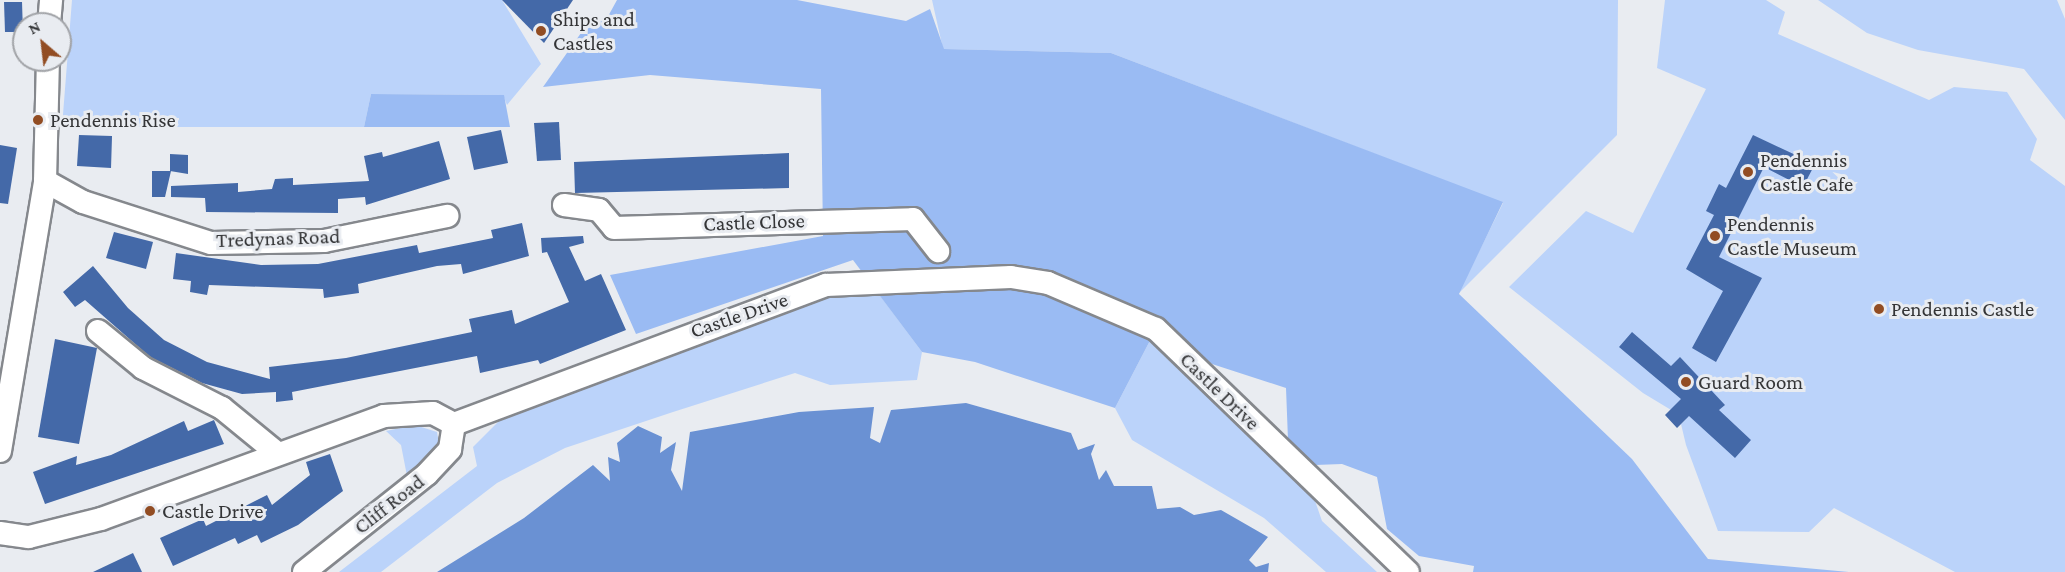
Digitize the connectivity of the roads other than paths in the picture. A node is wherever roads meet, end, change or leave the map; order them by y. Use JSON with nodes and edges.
{"nodes":[{"id":1,"x":48,"y":72,"type":"edge"},
{"id":2,"x":45,"y":181,"type":"junction"},
{"id":3,"x":564,"y":205,"type":"dead end"},
{"id":4,"x":447,"y":216,"type":"dead end"},
{"id":5,"x":938,"y":251,"type":"dead end"},
{"id":6,"x":98,"y":331,"type":"dead end"},
{"id":7,"x":454,"y":424,"type":"junction"},
{"id":8,"x":0,"y":451,"type":"edge"},
{"id":9,"x":277,"y":453,"type":"junction"},
{"id":10,"x":0,"y":533,"type":"edge"},
{"id":11,"x":304,"y":572,"type":"edge"},
{"id":12,"x":1408,"y":572,"type":"edge"}],
"edges":[{"from":1,"to":2,"type":"street"},
{"from":2,"to":4,"type":"street","name":"Tredynas Road"},
{"from":2,"to":8,"type":"street"},
{"from":3,"to":5,"type":"street","name":"Castle Close"},
{"from":6,"to":9,"type":"street"},
{"from":7,"to":9,"type":"street"},
{"from":7,"to":11,"type":"street","name":"Cliff Road"},
{"from":7,"to":12,"type":"street","name":"Castle Drive"},
{"from":9,"to":10,"type":"street"}]}
